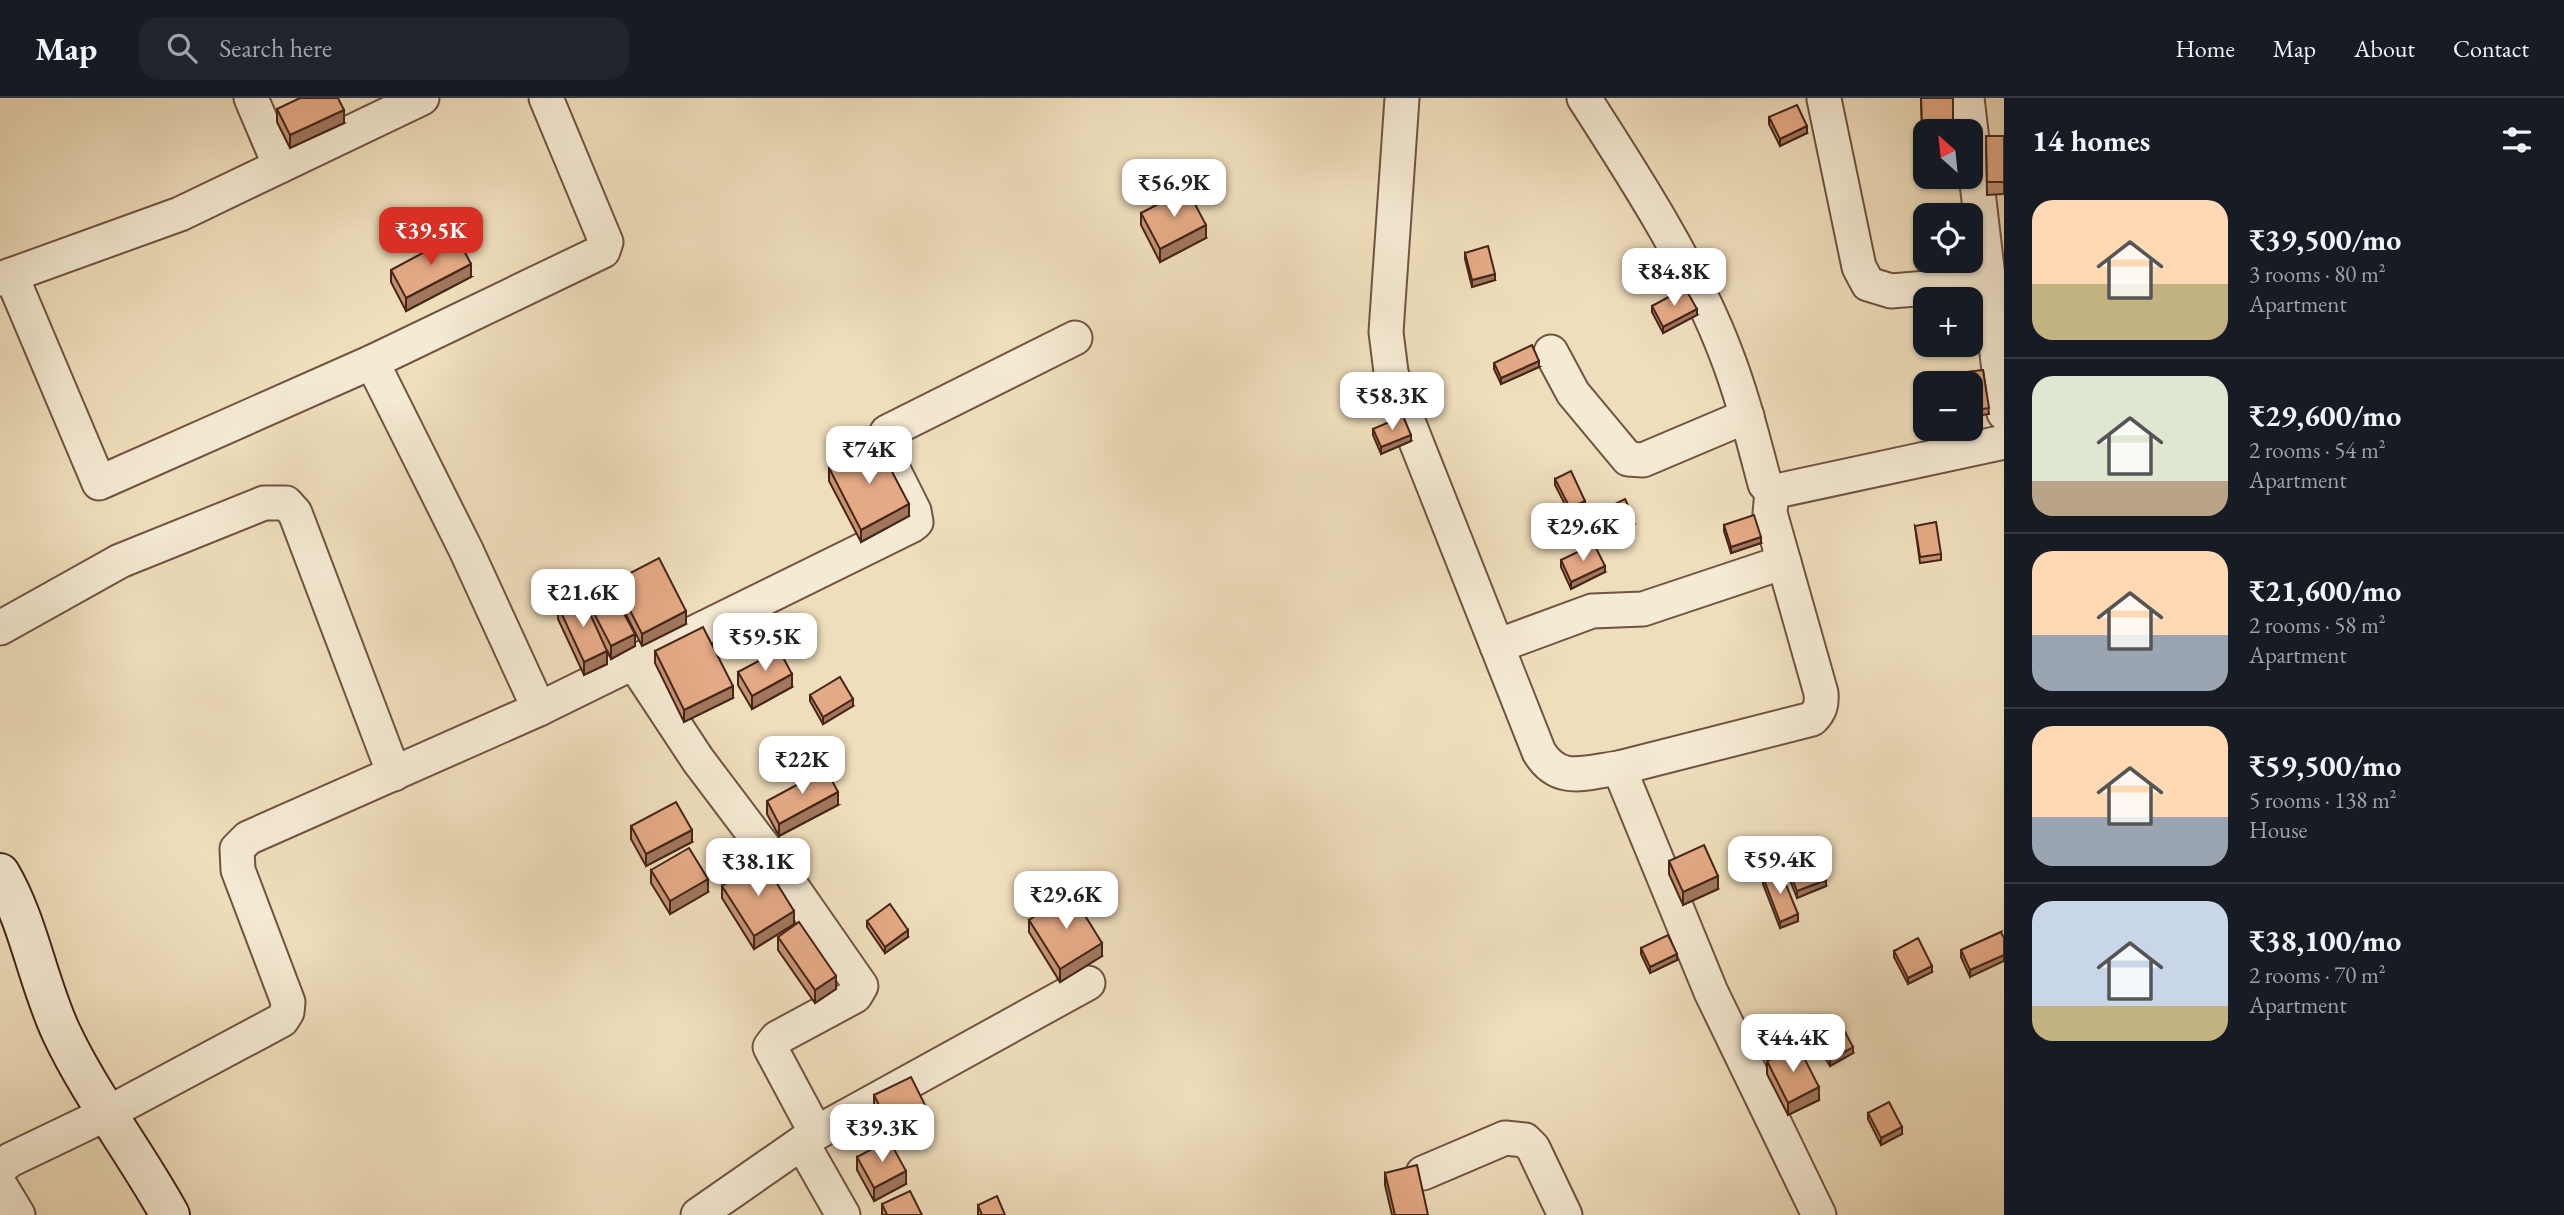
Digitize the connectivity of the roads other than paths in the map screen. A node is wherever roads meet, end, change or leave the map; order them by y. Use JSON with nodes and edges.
{"nodes":[{"id":1,"x":251,"y":98,"type":"edge"},
{"id":2,"x":422,"y":98,"type":"edge"},
{"id":3,"x":546,"y":98,"type":"edge"},
{"id":4,"x":1402,"y":98,"type":"edge"},
{"id":5,"x":1584,"y":98,"type":"edge"},
{"id":6,"x":1966,"y":98,"type":"edge"},
{"id":7,"x":1824,"y":99,"type":"edge"},
{"id":8,"x":280,"y":166,"type":"junction"},
{"id":9,"x":6,"y":277,"type":"edge"},
{"id":10,"x":1989,"y":283,"type":"junction"},
{"id":11,"x":1075,"y":338,"type":"dead end"},
{"id":12,"x":1551,"y":352,"type":"dead end"},
{"id":13,"x":372,"y":362,"type":"junction"},
{"id":14,"x":2004,"y":412,"type":"edge"},
{"id":15,"x":1747,"y":416,"type":"junction"},
{"id":16,"x":2004,"y":442,"type":"edge"},
{"id":17,"x":1772,"y":492,"type":"junction"},
{"id":18,"x":1784,"y":562,"type":"junction"},
{"id":19,"x":0,"y":628,"type":"edge"},
{"id":20,"x":1497,"y":646,"type":"junction"},
{"id":21,"x":634,"y":663,"type":"junction"},
{"id":22,"x":539,"y":709,"type":"junction"},
{"id":23,"x":1619,"y":768,"type":"junction"},
{"id":24,"x":394,"y":774,"type":"junction"},
{"id":25,"x":2,"y":882,"type":"edge"},
{"id":26,"x":1088,"y":983,"type":"dead end"},
{"id":27,"x":108,"y":1113,"type":"junction"},
{"id":28,"x":809,"y":1138,"type":"junction"},
{"id":29,"x":0,"y":1168,"type":"edge"},
{"id":30,"x":1423,"y":1172,"type":"dead end"},
{"id":31,"x":0,"y":1185,"type":"edge"},
{"id":32,"x":18,"y":1215,"type":"edge"},
{"id":33,"x":170,"y":1215,"type":"edge"},
{"id":34,"x":698,"y":1215,"type":"edge"},
{"id":35,"x":842,"y":1215,"type":"edge"},
{"id":36,"x":1565,"y":1215,"type":"edge"},
{"id":37,"x":1819,"y":1215,"type":"edge"}],
"edges":[{"from":1,"to":8,"type":"street"},
{"from":2,"to":8,"type":"street"},
{"from":3,"to":13,"type":"street"},
{"from":4,"to":20,"type":"street"},
{"from":5,"to":15,"type":"street"},
{"from":6,"to":10,"type":"street"},
{"from":7,"to":10,"type":"street"},
{"from":8,"to":9,"type":"street"},
{"from":9,"to":13,"type":"street"},
{"from":10,"to":14,"type":"street"},
{"from":11,"to":21,"type":"street"},
{"from":12,"to":15,"type":"street"},
{"from":13,"to":22,"type":"street"},
{"from":15,"to":17,"type":"street"},
{"from":16,"to":17,"type":"street"},
{"from":17,"to":18,"type":"street"},
{"from":18,"to":20,"type":"street"},
{"from":18,"to":23,"type":"street"},
{"from":19,"to":24,"type":"street"},
{"from":20,"to":23,"type":"street"},
{"from":21,"to":22,"type":"street"},
{"from":21,"to":28,"type":"street"},
{"from":22,"to":24,"type":"street"},
{"from":23,"to":37,"type":"street"},
{"from":24,"to":27,"type":"street"},
{"from":25,"to":27,"type":"street"},
{"from":26,"to":28,"type":"street"},
{"from":27,"to":29,"type":"street"},
{"from":27,"to":33,"type":"street"},
{"from":28,"to":34,"type":"street"},
{"from":28,"to":35,"type":"street"},
{"from":30,"to":36,"type":"street"},
{"from":31,"to":32,"type":"street"}]}
